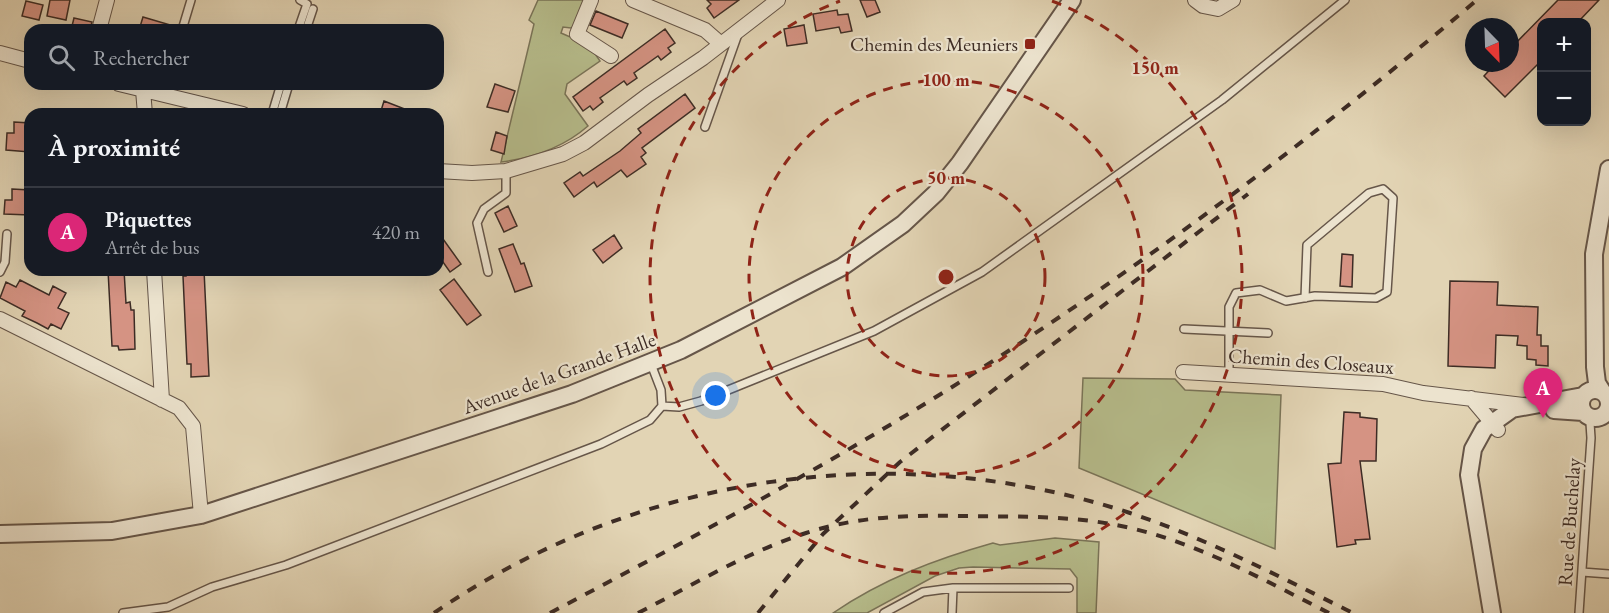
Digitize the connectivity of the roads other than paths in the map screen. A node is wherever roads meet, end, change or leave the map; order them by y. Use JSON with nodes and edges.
{"nodes":[{"id":1,"x":107,"y":0,"type":"edge"},
{"id":2,"x":191,"y":0,"type":"edge"},
{"id":3,"x":300,"y":0,"type":"edge"},
{"id":4,"x":591,"y":0,"type":"edge"},
{"id":5,"x":633,"y":0,"type":"edge"},
{"id":6,"x":778,"y":0,"type":"edge"},
{"id":7,"x":1071,"y":0,"type":"edge"},
{"id":8,"x":1195,"y":0,"type":"edge"},
{"id":9,"x":1233,"y":0,"type":"edge"},
{"id":10,"x":1345,"y":0,"type":"edge"},
{"id":11,"x":313,"y":9,"type":"dead end"},
{"id":12,"x":101,"y":24,"type":"edge"},
{"id":13,"x":184,"y":24,"type":"edge"},
{"id":14,"x":300,"y":24,"type":"edge"},
{"id":15,"x":308,"y":24,"type":"edge"},
{"id":16,"x":739,"y":29,"type":"junction"},
{"id":17,"x":721,"y":44,"type":"junction"},
{"id":18,"x":0,"y":53,"type":"edge"},
{"id":19,"x":610,"y":56,"type":"dead end"},
{"id":20,"x":24,"y":59,"type":"edge"},
{"id":21,"x":143,"y":90,"type":"joint"},
{"id":22,"x":164,"y":90,"type":"edge"},
{"id":23,"x":279,"y":90,"type":"edge"},
{"id":24,"x":287,"y":90,"type":"edge"},
{"id":25,"x":144,"y":108,"type":"edge"},
{"id":26,"x":223,"y":108,"type":"edge"},
{"id":27,"x":274,"y":108,"type":"edge"},
{"id":28,"x":282,"y":108,"type":"edge"},
{"id":29,"x":705,"y":127,"type":"dead end"},
{"id":30,"x":1609,"y":169,"type":"edge"},
{"id":31,"x":444,"y":171,"type":"edge"},
{"id":32,"x":506,"y":171,"type":"junction"},
{"id":33,"x":7,"y":234,"type":"dead end"},
{"id":34,"x":0,"y":272,"type":"edge"},
{"id":35,"x":489,"y":272,"type":"dead end"},
{"id":36,"x":154,"y":276,"type":"edge"},
{"id":37,"x":1305,"y":298,"type":"junction"},
{"id":38,"x":0,"y":319,"type":"edge"},
{"id":39,"x":1184,"y":329,"type":"dead end"},
{"id":40,"x":1229,"y":333,"type":"junction"},
{"id":41,"x":1268,"y":333,"type":"dead end"},
{"id":42,"x":651,"y":364,"type":"junction"},
{"id":43,"x":1183,"y":372,"type":"dead end"},
{"id":44,"x":1229,"y":374,"type":"junction"},
{"id":45,"x":1471,"y":398,"type":"junction"},
{"id":46,"x":162,"y":400,"type":"junction"},
{"id":47,"x":1597,"y":404,"type":"edge"},
{"id":48,"x":1523,"y":405,"type":"junction"},
{"id":49,"x":662,"y":406,"type":"junction"},
{"id":50,"x":1495,"y":426,"type":"junction"},
{"id":51,"x":1591,"y":433,"type":"junction"},
{"id":52,"x":201,"y":515,"type":"junction"},
{"id":53,"x":0,"y":534,"type":"edge"},
{"id":54,"x":1582,"y":572,"type":"junction"},
{"id":55,"x":1609,"y":574,"type":"edge"},
{"id":56,"x":953,"y":588,"type":"junction"},
{"id":57,"x":1069,"y":588,"type":"dead end"},
{"id":58,"x":123,"y":613,"type":"edge"},
{"id":59,"x":884,"y":613,"type":"edge"},
{"id":60,"x":952,"y":613,"type":"edge"},
{"id":61,"x":1492,"y":613,"type":"edge"},
{"id":62,"x":1579,"y":613,"type":"edge"}],
"edges":[{"from":1,"to":12,"type":"street"},
{"from":2,"to":13,"type":"lane"},
{"from":3,"to":14,"type":"lane"},
{"from":4,"to":19,"type":"street"},
{"from":5,"to":17,"type":"street"},
{"from":6,"to":16,"type":"street"},
{"from":7,"to":42,"type":"street","name":"Avenue de la Grande Halle"},
{"from":8,"to":9,"type":"street"},
{"from":10,"to":49,"type":"lane"},
{"from":11,"to":15,"type":"lane"},
{"from":16,"to":17,"type":"street"},
{"from":16,"to":29,"type":"lane"},
{"from":17,"to":32,"type":"street"},
{"from":18,"to":20,"type":"street"},
{"from":21,"to":22,"type":"street"},
{"from":21,"to":25,"type":"street"},
{"from":22,"to":26,"type":"street"},
{"from":23,"to":27,"type":"lane"},
{"from":24,"to":28,"type":"lane"},
{"from":30,"to":47,"type":"street"},
{"from":31,"to":32,"type":"street"},
{"from":32,"to":35,"type":"lane"},
{"from":33,"to":34,"type":"lane"},
{"from":36,"to":46,"type":"street"},
{"from":37,"to":37,"type":"lane"},
{"from":37,"to":40,"type":"lane"},
{"from":38,"to":46,"type":"street"},
{"from":39,"to":40,"type":"lane"},
{"from":40,"to":41,"type":"lane"},
{"from":40,"to":44,"type":"lane"},
{"from":42,"to":49,"type":"lane"},
{"from":42,"to":52,"type":"street","name":"Avenue de la Grande Halle"},
{"from":43,"to":44,"type":"street","name":"Chemin des Closeaux"},
{"from":44,"to":45,"type":"street","name":"Chemin des Closeaux"},
{"from":45,"to":48,"type":"street","name":"Chemin des Closeaux"},
{"from":45,"to":50,"type":"street"},
{"from":46,"to":52,"type":"street"},
{"from":47,"to":48,"type":"street"},
{"from":47,"to":50,"type":"street"},
{"from":47,"to":51,"type":"lane","name":"Rue de Buchelay"},
{"from":47,"to":51,"type":"lane","name":"Rue de Buchelay"},
{"from":48,"to":50,"type":"street"},
{"from":49,"to":58,"type":"lane"},
{"from":50,"to":61,"type":"street"},
{"from":51,"to":54,"type":"lane","name":"Rue de Buchelay"},
{"from":52,"to":53,"type":"street","name":"Avenue de la Grande Halle"},
{"from":54,"to":55,"type":"lane"},
{"from":54,"to":62,"type":"lane","name":"Rue de Buchelay"},
{"from":56,"to":57,"type":"lane"},
{"from":56,"to":59,"type":"lane"},
{"from":56,"to":60,"type":"lane"}]}
